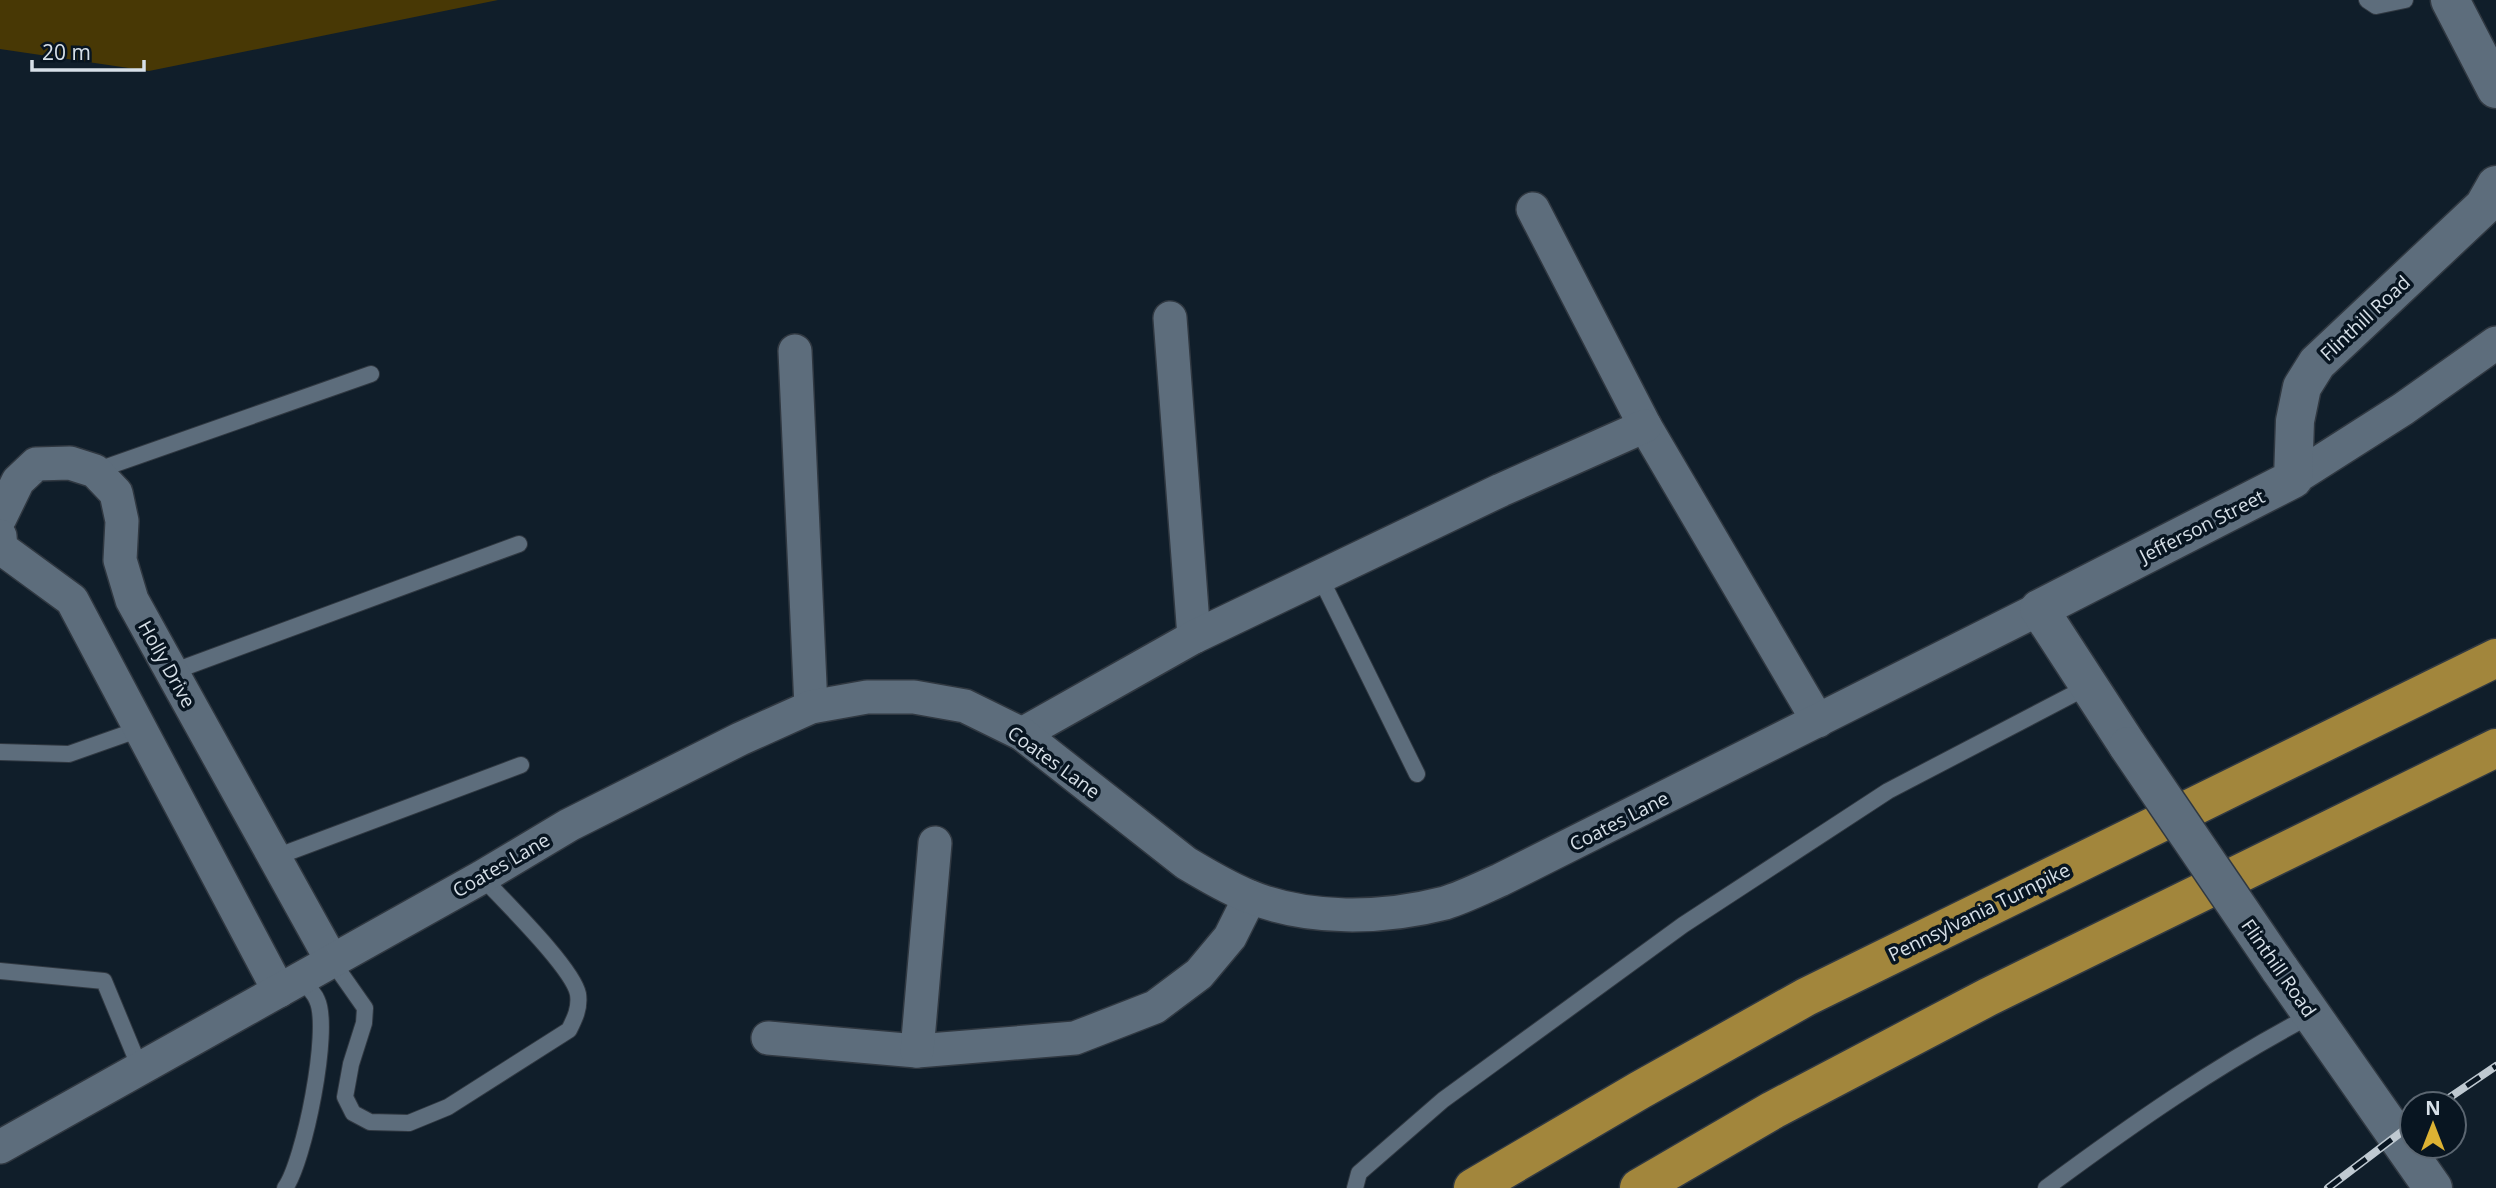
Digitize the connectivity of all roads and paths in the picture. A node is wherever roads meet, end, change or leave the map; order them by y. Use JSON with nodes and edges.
{"nodes":[{"id":1,"x":2367,"y":0,"type":"edge"},
{"id":2,"x":2404,"y":0,"type":"edge"},
{"id":3,"x":2450,"y":0,"type":"edge"},
{"id":4,"x":2496,"y":89,"type":"edge"},
{"id":5,"x":2496,"y":185,"type":"edge"},
{"id":6,"x":1533,"y":209,"type":"dead end"},
{"id":7,"x":1170,"y":318,"type":"dead end"},
{"id":8,"x":2496,"y":343,"type":"edge"},
{"id":9,"x":795,"y":351,"type":"dead end"},
{"id":10,"x":371,"y":374,"type":"dead end"},
{"id":11,"x":1646,"y":426,"type":"junction"},
{"id":12,"x":95,"y":471,"type":"junction"},
{"id":13,"x":2294,"y":479,"type":"junction"},
{"id":14,"x":0,"y":537,"type":"edge"},
{"id":15,"x":519,"y":544,"type":"dead end"},
{"id":16,"x":1320,"y":576,"type":"junction"},
{"id":17,"x":2039,"y":609,"type":"junction"},
{"id":18,"x":1194,"y":637,"type":"junction"},
{"id":19,"x":2496,"y":658,"type":"edge"},
{"id":20,"x":172,"y":672,"type":"junction"},
{"id":21,"x":2089,"y":685,"type":"junction"},
{"id":22,"x":811,"y":707,"type":"junction"},
{"id":23,"x":1818,"y":721,"type":"junction"},
{"id":24,"x":140,"y":729,"type":"junction"},
{"id":25,"x":1022,"y":734,"type":"junction"},
{"id":26,"x":2496,"y":748,"type":"edge"},
{"id":27,"x":0,"y":752,"type":"edge"},
{"id":28,"x":521,"y":765,"type":"dead end"},
{"id":29,"x":1417,"y":774,"type":"dead end"},
{"id":30,"x":935,"y":843,"type":"dead end"},
{"id":31,"x":273,"y":858,"type":"junction"},
{"id":32,"x":482,"y":877,"type":"junction"},
{"id":33,"x":1250,"y":897,"type":"junction"},
{"id":34,"x":332,"y":961,"type":"junction"},
{"id":35,"x":0,"y":971,"type":"edge"},
{"id":36,"x":290,"y":985,"type":"junction"},
{"id":37,"x":2312,"y":1015,"type":"junction"},
{"id":38,"x":768,"y":1038,"type":"dead end"},
{"id":39,"x":917,"y":1051,"type":"junction"},
{"id":40,"x":140,"y":1068,"type":"junction"},
{"id":41,"x":0,"y":1147,"type":"edge"},
{"id":42,"x":285,"y":1188,"type":"edge"},
{"id":43,"x":1355,"y":1188,"type":"edge"},
{"id":44,"x":1473,"y":1188,"type":"edge"},
{"id":45,"x":1639,"y":1188,"type":"edge"},
{"id":46,"x":2046,"y":1188,"type":"edge"},
{"id":47,"x":2433,"y":1188,"type":"edge"}],
"edges":[{"from":1,"to":2,"type":"lane"},
{"from":3,"to":4,"type":"street"},
{"from":5,"to":13,"type":"street","name":"Flinthill Road"},
{"from":6,"to":11,"type":"street"},
{"from":7,"to":18,"type":"street"},
{"from":8,"to":13,"type":"street","name":"Jefferson Street"},
{"from":9,"to":22,"type":"street"},
{"from":10,"to":12,"type":"lane"},
{"from":11,"to":16,"type":"street"},
{"from":11,"to":23,"type":"street"},
{"from":12,"to":14,"type":"street"},
{"from":12,"to":20,"type":"street","name":"Holly Drive"},
{"from":13,"to":17,"type":"street","name":"Jefferson Street"},
{"from":14,"to":24,"type":"street"},
{"from":15,"to":20,"type":"lane"},
{"from":16,"to":18,"type":"street"},
{"from":16,"to":29,"type":"lane"},
{"from":17,"to":21,"type":"street"},
{"from":17,"to":23,"type":"street","name":"Coates Lane"},
{"from":18,"to":25,"type":"street"},
{"from":19,"to":44,"type":"highway","name":"Pennsylvania Turnpike"},
{"from":20,"to":31,"type":"street","name":"Holly Drive"},
{"from":21,"to":37,"type":"street","name":"Flinthill Road","bridge":true},
{"from":21,"to":43,"type":"lane"},
{"from":22,"to":25,"type":"street","name":"Coates Lane"},
{"from":22,"to":32,"type":"street","name":"Coates Lane"},
{"from":23,"to":33,"type":"street","name":"Coates Lane"},
{"from":24,"to":27,"type":"lane"},
{"from":24,"to":36,"type":"street"},
{"from":25,"to":33,"type":"street","name":"Coates Lane"},
{"from":26,"to":45,"type":"highway"},
{"from":28,"to":31,"type":"lane"},
{"from":30,"to":39,"type":"street"},
{"from":31,"to":34,"type":"street","name":"Holly Drive"},
{"from":32,"to":34,"type":"street","name":"Coates Lane"},
{"from":32,"to":34,"type":"lane"},
{"from":33,"to":39,"type":"street"},
{"from":34,"to":36,"type":"street","name":"Coates Lane"},
{"from":35,"to":40,"type":"lane"},
{"from":36,"to":40,"type":"street","name":"Coates Lane"},
{"from":36,"to":42,"type":"lane"},
{"from":37,"to":46,"type":"lane"},
{"from":37,"to":47,"type":"street","name":"Flinthill Road"},
{"from":38,"to":39,"type":"street"},
{"from":40,"to":41,"type":"street","name":"Coates Lane"}]}
